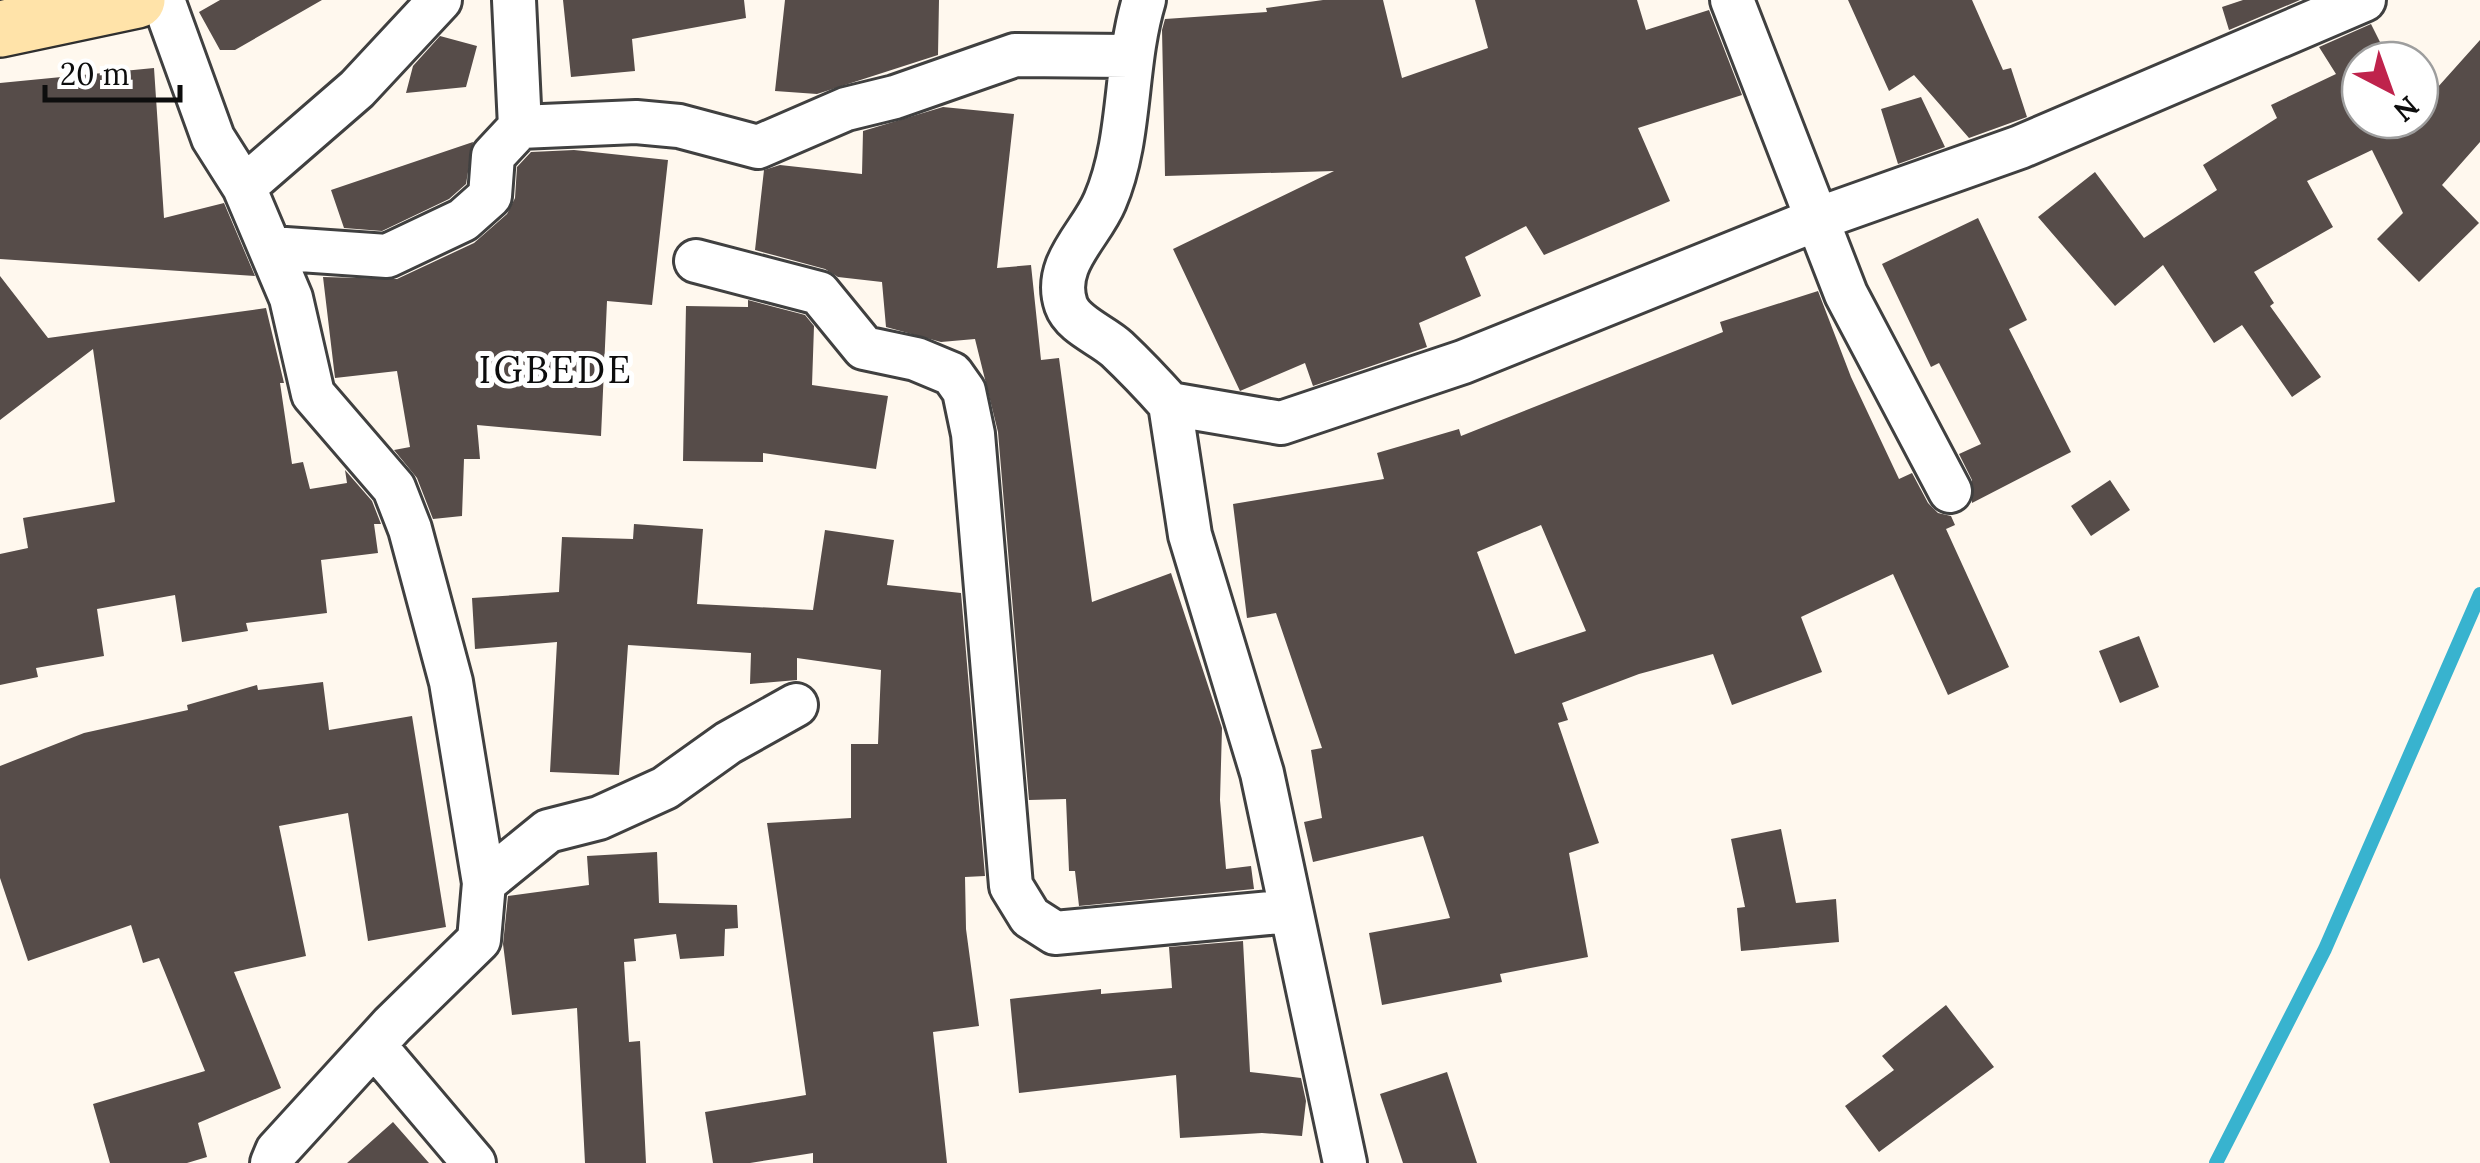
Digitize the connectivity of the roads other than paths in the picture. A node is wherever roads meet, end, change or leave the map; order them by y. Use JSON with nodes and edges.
{"nodes":[{"id":1,"x":137,"y":0,"type":"edge"},
{"id":2,"x":162,"y":0,"type":"edge"},
{"id":3,"x":440,"y":0,"type":"edge"},
{"id":4,"x":514,"y":0,"type":"edge"},
{"id":5,"x":1144,"y":0,"type":"edge"},
{"id":6,"x":1732,"y":0,"type":"edge"},
{"id":7,"x":2364,"y":0,"type":"edge"},
{"id":8,"x":0,"y":29,"type":"edge"},
{"id":9,"x":1129,"y":56,"type":"junction"},
{"id":10,"x":520,"y":127,"type":"junction"},
{"id":11,"x":244,"y":187,"type":"junction"},
{"id":12,"x":1820,"y":218,"type":"junction"},
{"id":13,"x":270,"y":248,"type":"junction"},
{"id":14,"x":696,"y":260,"type":"dead end"},
{"id":15,"x":1170,"y":404,"type":"junction"},
{"id":16,"x":1950,"y":491,"type":"dead end"},
{"id":17,"x":796,"y":706,"type":"dead end"},
{"id":18,"x":484,"y":883,"type":"junction"},
{"id":19,"x":1291,"y":911,"type":"junction"},
{"id":20,"x":374,"y":1045,"type":"junction"},
{"id":21,"x":272,"y":1163,"type":"edge"},
{"id":22,"x":474,"y":1163,"type":"edge"},
{"id":23,"x":1344,"y":1163,"type":"edge"}],
"edges":[{"from":1,"to":8,"type":"street"},
{"from":2,"to":11,"type":"street"},
{"from":3,"to":11,"type":"street"},
{"from":4,"to":10,"type":"street"},
{"from":5,"to":9,"type":"street"},
{"from":6,"to":12,"type":"street"},
{"from":7,"to":12,"type":"street"},
{"from":9,"to":10,"type":"street"},
{"from":9,"to":15,"type":"street"},
{"from":10,"to":13,"type":"street"},
{"from":11,"to":13,"type":"street"},
{"from":12,"to":15,"type":"street"},
{"from":12,"to":16,"type":"street"},
{"from":13,"to":18,"type":"street"},
{"from":14,"to":19,"type":"street"},
{"from":15,"to":19,"type":"street"},
{"from":17,"to":18,"type":"street"},
{"from":18,"to":20,"type":"street"},
{"from":19,"to":23,"type":"street"},
{"from":20,"to":21,"type":"street"},
{"from":20,"to":22,"type":"street"}]}
